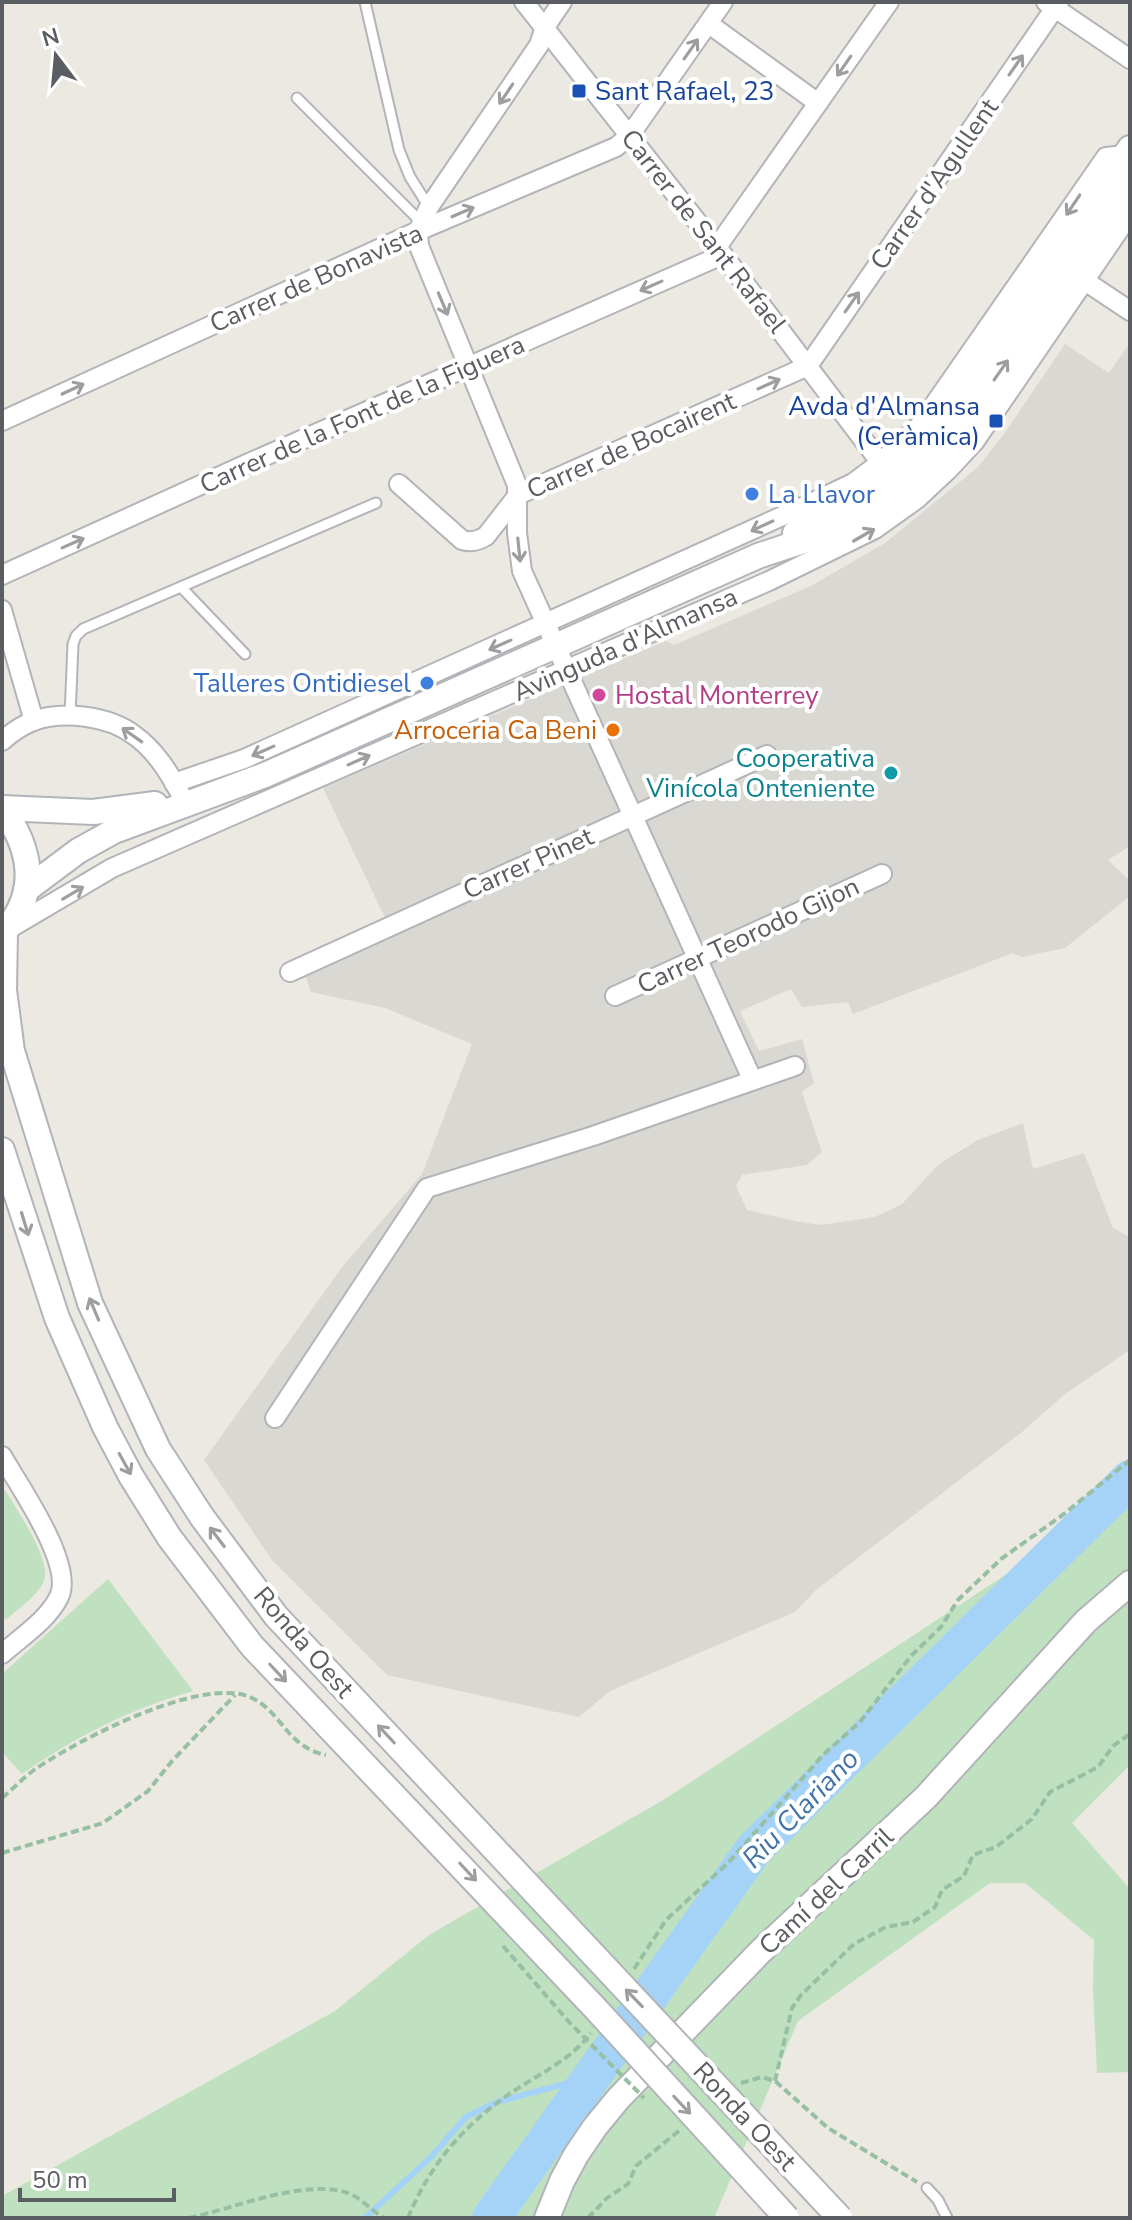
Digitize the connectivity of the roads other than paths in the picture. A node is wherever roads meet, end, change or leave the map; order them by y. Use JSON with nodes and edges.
{"nodes":[{"id":1,"x":365,"y":2,"type":"edge"},
{"id":2,"x":524,"y":2,"type":"edge"},
{"id":3,"x":562,"y":2,"type":"edge"},
{"id":4,"x":723,"y":2,"type":"edge"},
{"id":5,"x":889,"y":2,"type":"edge"},
{"id":6,"x":1053,"y":4,"type":"edge"},
{"id":7,"x":709,"y":24,"type":"junction"},
{"id":8,"x":545,"y":27,"type":"junction"},
{"id":9,"x":1130,"y":59,"type":"edge"},
{"id":10,"x":297,"y":98,"type":"dead end"},
{"id":11,"x":818,"y":103,"type":"junction"},
{"id":12,"x":630,"y":135,"type":"junction"},
{"id":13,"x":1125,"y":164,"type":"edge"},
{"id":14,"x":1130,"y":214,"type":"edge"},
{"id":15,"x":422,"y":220,"type":"junction"},
{"id":16,"x":720,"y":251,"type":"junction"},
{"id":17,"x":1077,"y":276,"type":"junction"},
{"id":18,"x":1130,"y":311,"type":"edge"},
{"id":19,"x":808,"y":366,"type":"junction"},
{"id":20,"x":469,"y":367,"type":"junction"},
{"id":21,"x":2,"y":421,"type":"edge"},
{"id":22,"x":937,"y":454,"type":"junction"},
{"id":23,"x":963,"y":454,"type":"junction"},
{"id":24,"x":884,"y":468,"type":"junction"},
{"id":25,"x":399,"y":484,"type":"dead end"},
{"id":26,"x":933,"y":484,"type":"junction"},
{"id":27,"x":518,"y":495,"type":"junction"},
{"id":28,"x":376,"y":503,"type":"dead end"},
{"id":29,"x":764,"y":553,"type":"junction"},
{"id":30,"x":2,"y":575,"type":"edge"},
{"id":31,"x":769,"y":581,"type":"junction"},
{"id":32,"x":181,"y":587,"type":"junction"},
{"id":33,"x":2,"y":610,"type":"edge"},
{"id":34,"x":550,"y":636,"type":"junction"},
{"id":35,"x":245,"y":654,"type":"dead end"},
{"id":36,"x":565,"y":670,"type":"junction"},
{"id":37,"x":70,"y":716,"type":"junction"},
{"id":38,"x":34,"y":721,"type":"junction"},
{"id":39,"x":2,"y":741,"type":"edge"},
{"id":40,"x":767,"y":755,"type":"dead end"},
{"id":41,"x":184,"y":795,"type":"junction"},
{"id":42,"x":2,"y":808,"type":"edge"},
{"id":43,"x":632,"y":816,"type":"junction"},
{"id":44,"x":882,"y":874,"type":"dead end"},
{"id":45,"x":26,"y":890,"type":"junction"},
{"id":46,"x":3,"y":933,"type":"edge"},
{"id":47,"x":697,"y":960,"type":"junction"},
{"id":48,"x":290,"y":972,"type":"dead end"},
{"id":49,"x":615,"y":996,"type":"dead end"},
{"id":50,"x":795,"y":1066,"type":"dead end"},
{"id":51,"x":752,"y":1079,"type":"junction"},
{"id":52,"x":2,"y":1150,"type":"edge"},
{"id":53,"x":275,"y":1418,"type":"dead end"},
{"id":54,"x":2,"y":1456,"type":"edge"},
{"id":55,"x":1130,"y":1583,"type":"edge"},
{"id":56,"x":2,"y":1654,"type":"edge"},
{"id":57,"x":927,"y":2188,"type":"road end"},
{"id":58,"x":547,"y":2218,"type":"edge"},
{"id":59,"x":787,"y":2218,"type":"edge"},
{"id":60,"x":840,"y":2218,"type":"edge"},
{"id":61,"x":947,"y":2218,"type":"edge"}],
"edges":[{"from":1,"to":15,"type":"lane"},
{"from":2,"to":8,"type":"street","name":"Carrer de Sant Rafael"},
{"from":3,"to":8,"type":"street"},
{"from":4,"to":7,"type":"street"},
{"from":5,"to":11,"type":"street","one_way":true},
{"from":6,"to":9,"type":"street"},
{"from":19,"to":6,"type":"street","name":"Carrer d'Agullent","one_way":true},
{"from":7,"to":11,"type":"street"},
{"from":12,"to":7,"type":"street","one_way":true},
{"from":8,"to":12,"type":"street","name":"Carrer de Sant Rafael"},
{"from":8,"to":15,"type":"street","one_way":true},
{"from":10,"to":15,"type":"lane"},
{"from":11,"to":16,"type":"street"},
{"from":15,"to":12,"type":"street","name":"Carrer de Bonavista","one_way":true},
{"from":12,"to":16,"type":"street","name":"Carrer de Sant Rafael"},
{"from":13,"to":17,"type":"main road","name":"Avinguda d'Almansa"},
{"from":13,"to":24,"type":"main road","name":"Avinguda d'Almansa","one_way":true},
{"from":14,"to":17,"type":"street","name":"Avinguda d'Almansa"},
{"from":15,"to":20,"type":"street","one_way":true},
{"from":21,"to":15,"type":"street","name":"Carrer de Bonavista","one_way":true},
{"from":16,"to":19,"type":"street","name":"Carrer de Sant Rafael"},
{"from":16,"to":20,"type":"street","name":"Carrer de la Font de la Figuera","one_way":true},
{"from":17,"to":18,"type":"street"},
{"from":22,"to":17,"type":"main road","name":"Avinguda d'Almansa","one_way":true},
{"from":17,"to":23,"type":"street","name":"Avinguda d'Almansa"},
{"from":19,"to":24,"type":"street","name":"Carrer de Sant Rafael"},
{"from":27,"to":19,"type":"street","name":"Carrer de Bocairent","one_way":true},
{"from":20,"to":27,"type":"street"},
{"from":30,"to":20,"type":"street","name":"Carrer de la Font de la Figuera","one_way":true},
{"from":22,"to":23,"type":"street"},
{"from":22,"to":24,"type":"street"},
{"from":22,"to":26,"type":"street"},
{"from":22,"to":29,"type":"main road","name":"Avinguda d'Almansa"},
{"from":23,"to":26,"type":"street","name":"Avinguda d'Almansa"},
{"from":24,"to":29,"type":"main road","name":"Avinguda d'Almansa"},
{"from":24,"to":34,"type":"street","name":"Avinguda d'Almansa","one_way":true},
{"from":25,"to":27,"type":"street","name":"Carrer de Bocairent"},
{"from":31,"to":26,"type":"street","name":"Avinguda d'Almansa","one_way":true},
{"from":27,"to":34,"type":"street","one_way":true},
{"from":28,"to":32,"type":"lane"},
{"from":29,"to":31,"type":"street"},
{"from":29,"to":34,"type":"main road","name":"Avinguda d'Almansa"},
{"from":31,"to":36,"type":"street","name":"Avinguda d'Almansa"},
{"from":32,"to":35,"type":"lane"},
{"from":32,"to":37,"type":"lane"},
{"from":33,"to":38,"type":"street"},
{"from":34,"to":36,"type":"street"},
{"from":34,"to":41,"type":"main road","name":"Avinguda d'Almansa"},
{"from":36,"to":43,"type":"street"},
{"from":46,"to":36,"type":"street","name":"Avinguda d'Almansa","one_way":true},
{"from":37,"to":38,"type":"street"},
{"from":41,"to":37,"type":"street","one_way":true},
{"from":38,"to":39,"type":"street"},
{"from":40,"to":43,"type":"street","name":"Carrer Pinet"},
{"from":41,"to":42,"type":"main road","name":"Avinguda d'Almansa"},
{"from":41,"to":45,"type":"main road","name":"Avinguda d'Almansa"},
{"from":42,"to":45,"type":"main road"},
{"from":43,"to":47,"type":"street"},
{"from":43,"to":48,"type":"street","name":"Carrer Pinet"},
{"from":44,"to":47,"type":"street","name":"Carrer Teorodo Gijon"},
{"from":45,"to":46,"type":"main road"},
{"from":60,"to":46,"type":"main road","name":"Ronda Oest","one_way":true,"bridge":true},
{"from":47,"to":49,"type":"street","name":"Carrer Teorodo Gijon"},
{"from":47,"to":51,"type":"street"},
{"from":50,"to":51,"type":"street"},
{"from":51,"to":53,"type":"street"},
{"from":52,"to":59,"type":"main road","name":"Ronda Oest","one_way":true,"bridge":true},
{"from":54,"to":56,"type":"street"},
{"from":55,"to":58,"type":"main road","name":"Camí del Carril"},
{"from":57,"to":61,"type":"lane"}]}
